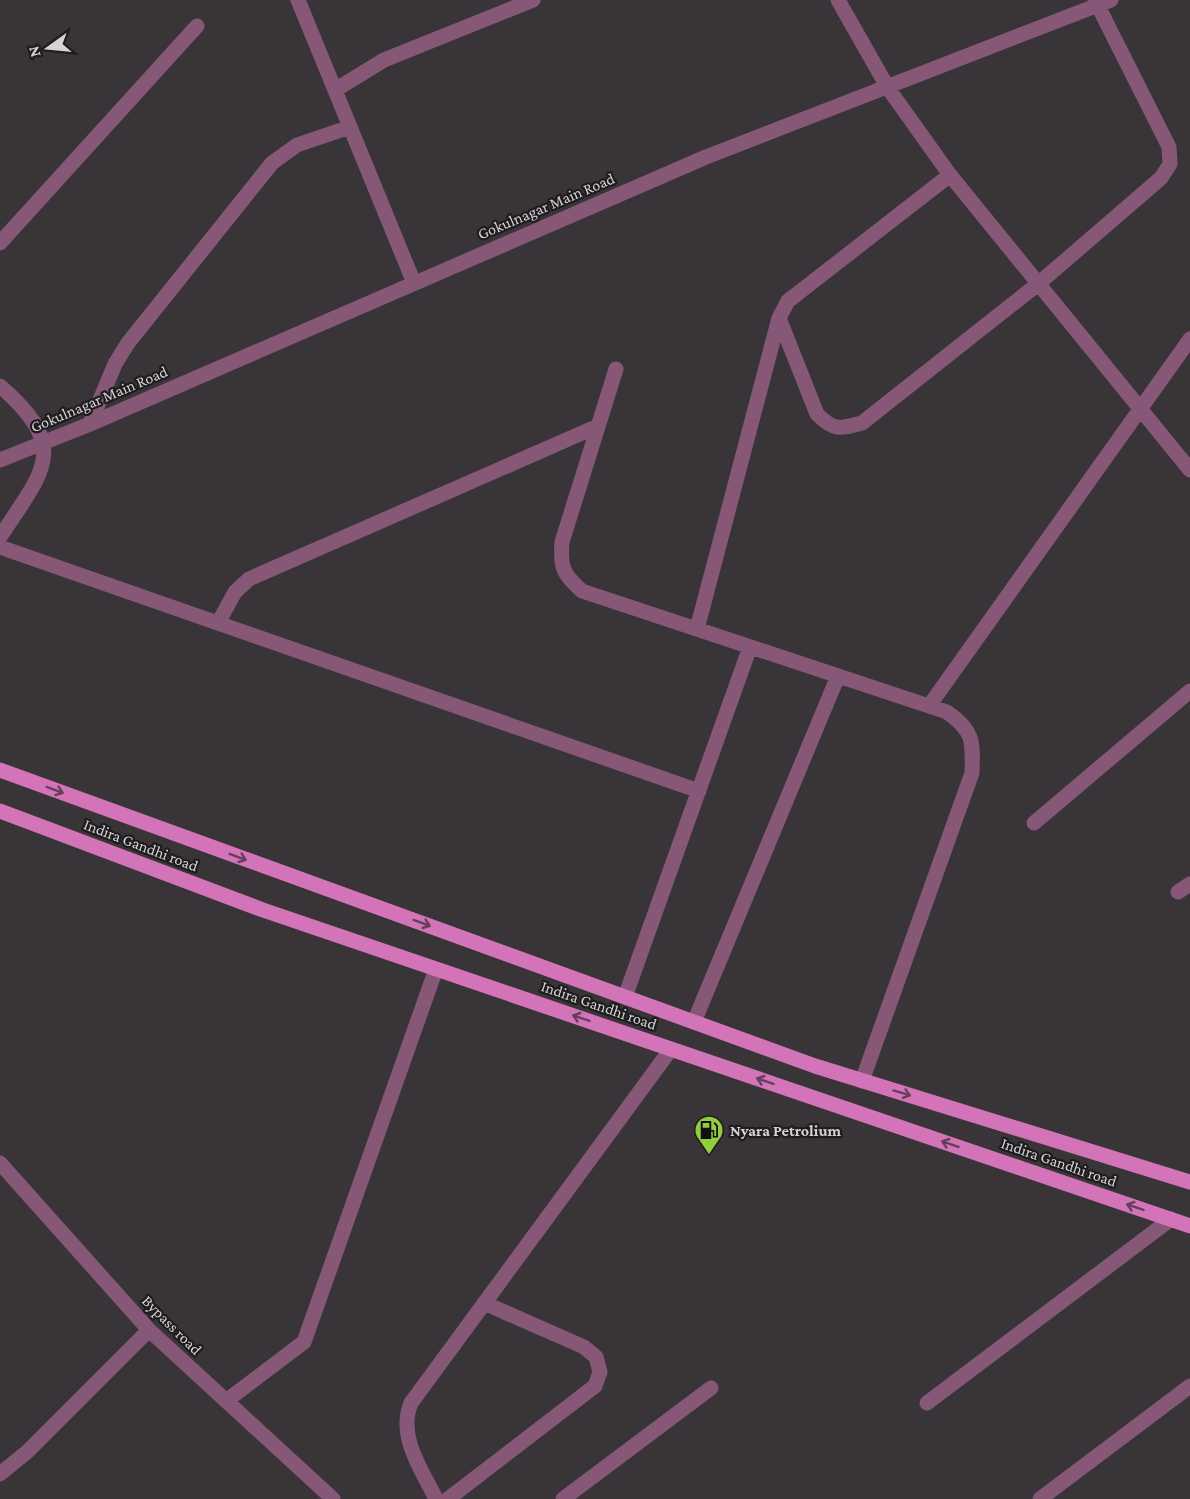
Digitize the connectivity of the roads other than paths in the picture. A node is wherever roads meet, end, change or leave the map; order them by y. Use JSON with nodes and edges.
{"nodes":[{"id":1,"x":298,"y":0,"type":"edge"},
{"id":2,"x":533,"y":0,"type":"edge"},
{"id":3,"x":838,"y":0,"type":"edge"},
{"id":4,"x":1101,"y":2,"type":"edge"},
{"id":5,"x":197,"y":26,"type":"dead end"},
{"id":6,"x":888,"y":88,"type":"junction"},
{"id":7,"x":335,"y":90,"type":"junction"},
{"id":8,"x":350,"y":127,"type":"junction"},
{"id":9,"x":950,"y":175,"type":"junction"},
{"id":10,"x":0,"y":243,"type":"edge"},
{"id":11,"x":414,"y":283,"type":"junction"},
{"id":12,"x":1038,"y":284,"type":"junction"},
{"id":13,"x":779,"y":318,"type":"junction"},
{"id":14,"x":1190,"y":339,"type":"edge"},
{"id":15,"x":616,"y":369,"type":"dead end"},
{"id":16,"x":0,"y":386,"type":"edge"},
{"id":17,"x":1143,"y":409,"type":"junction"},
{"id":18,"x":90,"y":424,"type":"junction"},
{"id":19,"x":598,"y":426,"type":"junction"},
{"id":20,"x":44,"y":442,"type":"junction"},
{"id":21,"x":0,"y":460,"type":"edge"},
{"id":22,"x":1190,"y":470,"type":"edge"},
{"id":23,"x":0,"y":537,"type":"edge"},
{"id":24,"x":0,"y":547,"type":"edge"},
{"id":25,"x":218,"y":623,"type":"junction"},
{"id":26,"x":697,"y":629,"type":"junction"},
{"id":27,"x":750,"y":647,"type":"junction"},
{"id":28,"x":838,"y":676,"type":"junction"},
{"id":29,"x":1190,"y":691,"type":"edge"},
{"id":30,"x":929,"y":706,"type":"junction"},
{"id":31,"x":0,"y":770,"type":"edge"},
{"id":32,"x":699,"y":791,"type":"junction"},
{"id":33,"x":0,"y":811,"type":"edge"},
{"id":34,"x":1034,"y":823,"type":"dead end"},
{"id":35,"x":436,"y":969,"type":"junction"},
{"id":36,"x":625,"y":997,"type":"junction"},
{"id":37,"x":694,"y":1022,"type":"junction"},
{"id":38,"x":671,"y":1049,"type":"junction"},
{"id":39,"x":862,"y":1081,"type":"junction"},
{"id":40,"x":0,"y":1163,"type":"edge"},
{"id":41,"x":1190,"y":1182,"type":"edge"},
{"id":42,"x":1171,"y":1219,"type":"junction"},
{"id":43,"x":1190,"y":1226,"type":"edge"},
{"id":44,"x":484,"y":1303,"type":"junction"},
{"id":45,"x":149,"y":1330,"type":"junction"},
{"id":46,"x":1190,"y":1386,"type":"edge"},
{"id":47,"x":711,"y":1388,"type":"dead end"},
{"id":48,"x":226,"y":1401,"type":"junction"},
{"id":49,"x":927,"y":1403,"type":"dead end"},
{"id":50,"x":0,"y":1474,"type":"edge"},
{"id":51,"x":330,"y":1498,"type":"edge"},
{"id":52,"x":436,"y":1499,"type":"edge"},
{"id":53,"x":448,"y":1499,"type":"edge"},
{"id":54,"x":563,"y":1499,"type":"edge"},
{"id":55,"x":1040,"y":1499,"type":"edge"}],
"edges":[{"from":1,"to":7,"type":"street"},
{"from":2,"to":7,"type":"street"},
{"from":3,"to":6,"type":"street"},
{"from":4,"to":6,"type":"street","name":"Gokulnagar Main Road"},
{"from":4,"to":12,"type":"street"},
{"from":5,"to":10,"type":"street"},
{"from":6,"to":9,"type":"street"},
{"from":6,"to":11,"type":"street","name":"Gokulnagar Main Road"},
{"from":7,"to":8,"type":"street"},
{"from":8,"to":11,"type":"street"},
{"from":8,"to":18,"type":"street"},
{"from":9,"to":12,"type":"street"},
{"from":9,"to":13,"type":"street"},
{"from":11,"to":18,"type":"street","name":"Gokulnagar Main Road"},
{"from":12,"to":13,"type":"street"},
{"from":12,"to":17,"type":"street"},
{"from":13,"to":26,"type":"street"},
{"from":14,"to":17,"type":"street"},
{"from":15,"to":19,"type":"street"},
{"from":16,"to":20,"type":"street"},
{"from":17,"to":22,"type":"street"},
{"from":17,"to":30,"type":"street"},
{"from":18,"to":20,"type":"street","name":"Gokulnagar Main Road"},
{"from":19,"to":25,"type":"street"},
{"from":19,"to":26,"type":"street"},
{"from":20,"to":21,"type":"street","name":"Gokulnagar Main Road"},
{"from":20,"to":23,"type":"street"},
{"from":24,"to":25,"type":"street"},
{"from":25,"to":32,"type":"street"},
{"from":26,"to":27,"type":"street"},
{"from":27,"to":28,"type":"street"},
{"from":27,"to":32,"type":"street"},
{"from":28,"to":30,"type":"street"},
{"from":28,"to":37,"type":"street"},
{"from":29,"to":34,"type":"street"},
{"from":30,"to":39,"type":"street"},
{"from":31,"to":36,"type":"main road","name":"Indira Gandhi road","one_way":true},
{"from":32,"to":36,"type":"street"},
{"from":33,"to":35,"type":"main road","name":"Indira Gandhi road"},
{"from":38,"to":35,"type":"main road","name":"Indira Gandhi road","one_way":true},
{"from":35,"to":48,"type":"street"},
{"from":36,"to":37,"type":"main road","name":"Indira Gandhi road"},
{"from":37,"to":39,"type":"main road","name":"Indira Gandhi road"},
{"from":42,"to":38,"type":"main road","name":"Indira Gandhi road","one_way":true},
{"from":38,"to":44,"type":"street"},
{"from":39,"to":41,"type":"main road","name":"Indira Gandhi road","one_way":true},
{"from":40,"to":45,"type":"street","name":"Bypass road"},
{"from":42,"to":43,"type":"main road","name":"Indira Gandhi road"},
{"from":42,"to":49,"type":"street"},
{"from":44,"to":52,"type":"street"},
{"from":44,"to":53,"type":"street"},
{"from":45,"to":48,"type":"street","name":"Bypass road"},
{"from":45,"to":50,"type":"street"},
{"from":46,"to":55,"type":"street"},
{"from":47,"to":54,"type":"street"},
{"from":48,"to":51,"type":"street","name":"Bypass road"}]}
